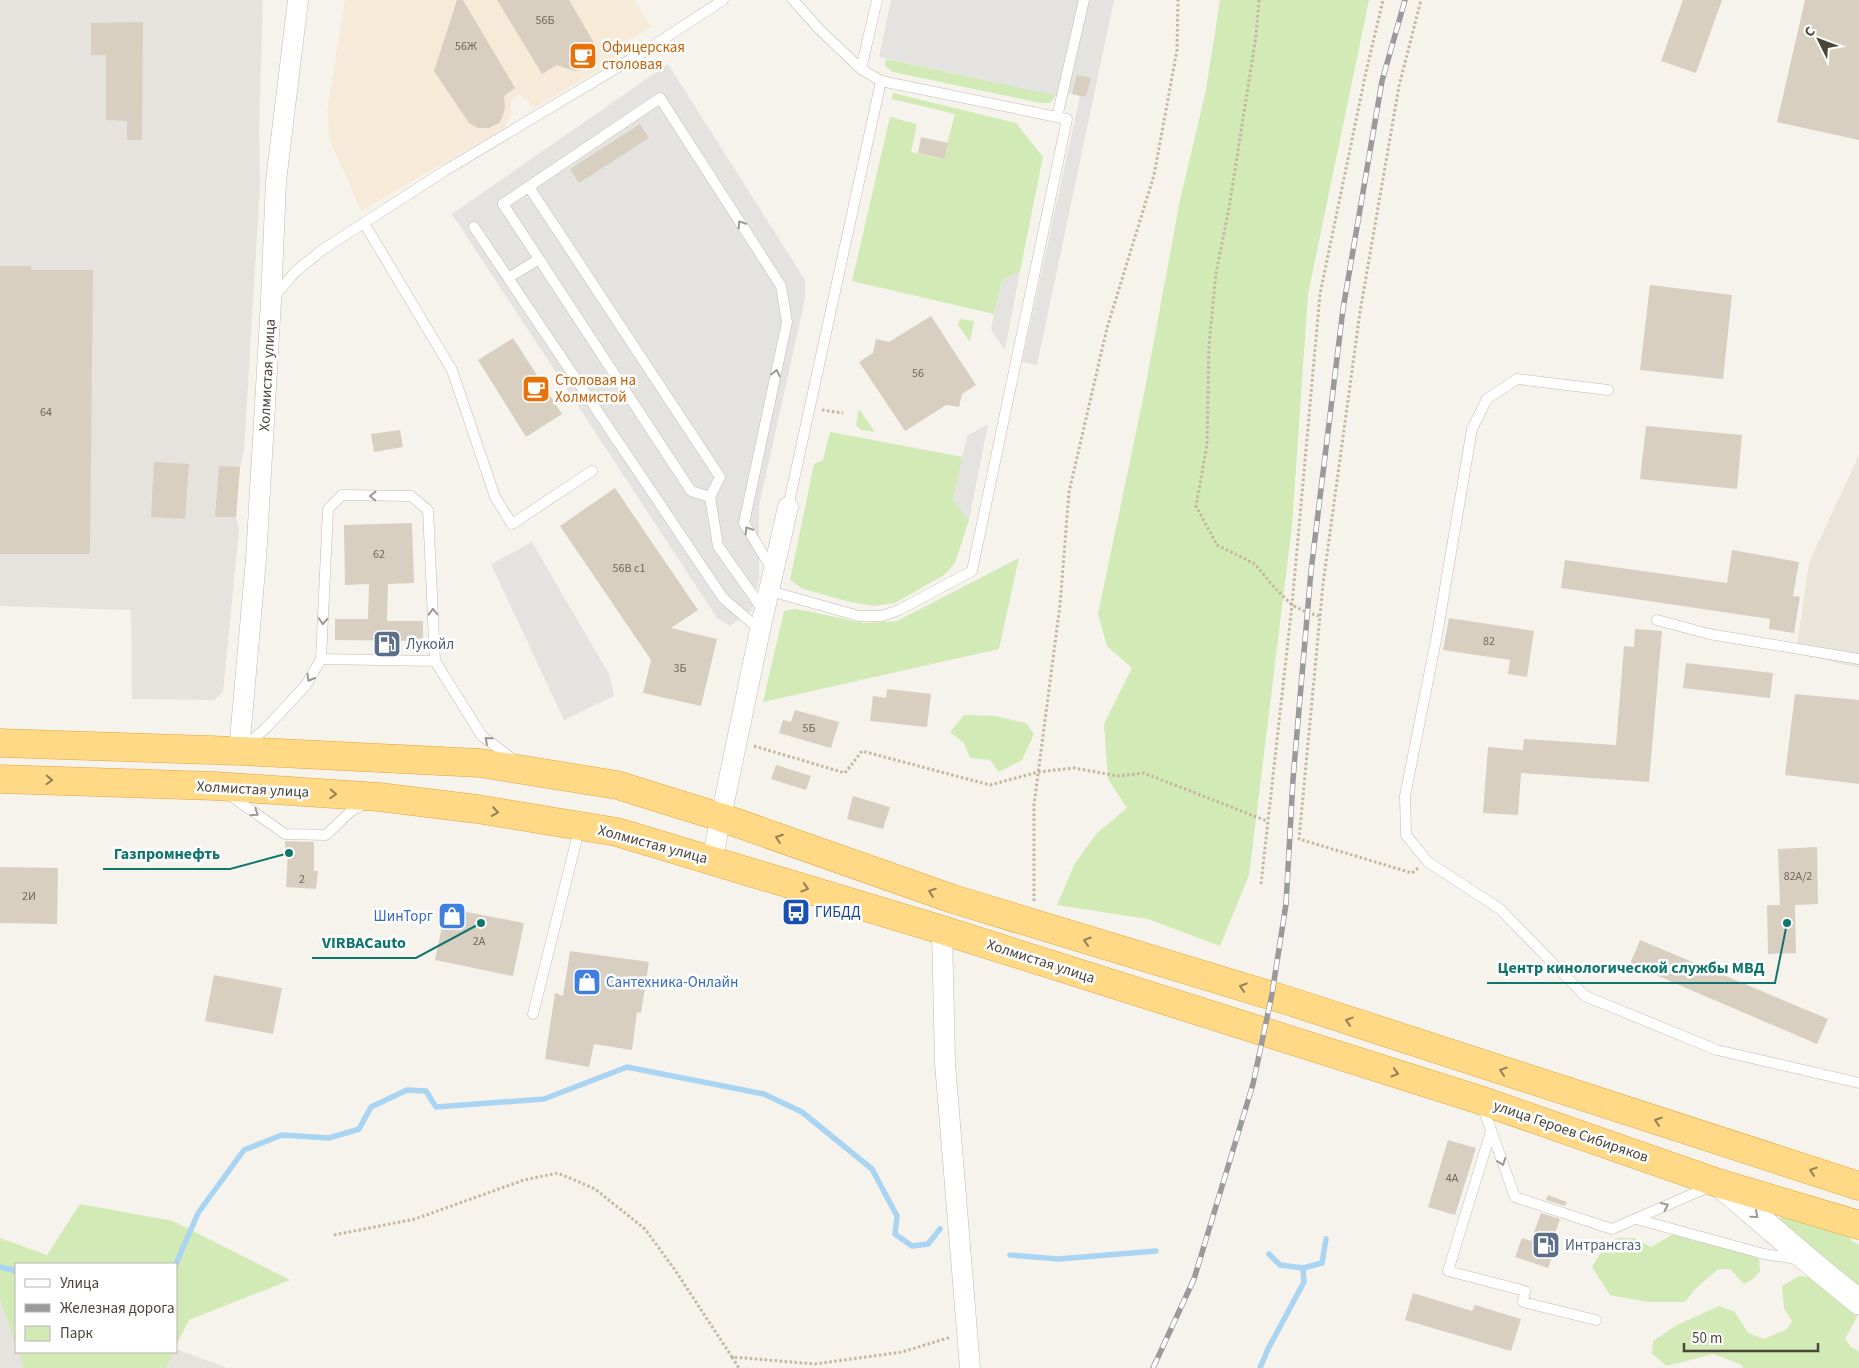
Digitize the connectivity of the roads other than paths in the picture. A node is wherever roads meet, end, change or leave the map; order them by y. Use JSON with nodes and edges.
{"nodes":[{"id":1,"x":298,"y":0,"type":"edge"},
{"id":2,"x":723,"y":0,"type":"edge"},
{"id":3,"x":793,"y":0,"type":"edge"},
{"id":4,"x":877,"y":0,"type":"edge"},
{"id":5,"x":1084,"y":0,"type":"edge"},
{"id":6,"x":861,"y":69,"type":"junction"},
{"id":7,"x":881,"y":81,"type":"junction"},
{"id":8,"x":1057,"y":117,"type":"junction"},
{"id":9,"x":529,"y":187,"type":"junction"},
{"id":10,"x":364,"y":224,"type":"junction"},
{"id":11,"x":474,"y":227,"type":"dead end"},
{"id":12,"x":539,"y":259,"type":"junction"},
{"id":13,"x":508,"y":278,"type":"junction"},
{"id":14,"x":271,"y":301,"type":"junction"},
{"id":15,"x":1608,"y":390,"type":"dead end"},
{"id":16,"x":592,"y":472,"type":"dead end"},
{"id":17,"x":710,"y":497,"type":"junction"},
{"id":18,"x":788,"y":507,"type":"joint"},
{"id":19,"x":772,"y":581,"type":"junction"},
{"id":20,"x":1657,"y":620,"type":"dead end"},
{"id":21,"x":762,"y":621,"type":"junction"},
{"id":22,"x":321,"y":658,"type":"junction"},
{"id":23,"x":1859,"y":658,"type":"edge"},
{"id":24,"x":435,"y":661,"type":"junction"},
{"id":25,"x":0,"y":743,"type":"edge"},
{"id":26,"x":239,"y":751,"type":"junction"},
{"id":27,"x":526,"y":770,"type":"junction"},
{"id":28,"x":0,"y":779,"type":"edge"},
{"id":29,"x":215,"y":786,"type":"junction"},
{"id":30,"x":379,"y":796,"type":"junction"},
{"id":31,"x":720,"y":817,"type":"junction"},
{"id":32,"x":580,"y":826,"type":"junction"},
{"id":33,"x":712,"y":860,"type":"junction"},
{"id":34,"x":942,"y":930,"type":"junction"},
{"id":35,"x":533,"y":1014,"type":"dead end"},
{"id":36,"x":1282,"y":1038,"type":"joint"},
{"id":37,"x":1859,"y":1084,"type":"edge"},
{"id":38,"x":1480,"y":1100,"type":"junction"},
{"id":39,"x":1491,"y":1131,"type":"junction"},
{"id":40,"x":1718,"y":1183,"type":"junction"},
{"id":41,"x":1859,"y":1186,"type":"edge"},
{"id":42,"x":1636,"y":1219,"type":"junction"},
{"id":43,"x":1859,"y":1225,"type":"edge"},
{"id":44,"x":1808,"y":1261,"type":"junction"},
{"id":45,"x":1859,"y":1302,"type":"edge"},
{"id":46,"x":1596,"y":1320,"type":"dead end"},
{"id":47,"x":970,"y":1368,"type":"edge"}],
"edges":[{"from":1,"to":14,"type":"street","name":"Холмистая улица"},
{"from":2,"to":10,"type":"lane"},
{"from":3,"to":6,"type":"lane"},
{"from":4,"to":6,"type":"lane"},
{"from":5,"to":8,"type":"lane"},
{"from":6,"to":7,"type":"lane"},
{"from":7,"to":8,"type":"lane"},
{"from":7,"to":18,"type":"lane"},
{"from":8,"to":19,"type":"lane"},
{"from":9,"to":12,"type":"lane"},
{"from":9,"to":17,"type":"lane"},
{"from":19,"to":9,"type":"lane","one_way":true},
{"from":10,"to":14,"type":"lane"},
{"from":10,"to":16,"type":"lane"},
{"from":11,"to":13,"type":"lane"},
{"from":12,"to":13,"type":"lane"},
{"from":12,"to":17,"type":"lane"},
{"from":13,"to":21,"type":"lane"},
{"from":14,"to":26,"type":"street","name":"Холмистая улица"},
{"from":15,"to":37,"type":"lane"},
{"from":17,"to":21,"type":"lane"},
{"from":18,"to":19,"type":"street"},
{"from":19,"to":21,"type":"street"},
{"from":20,"to":23,"type":"lane"},
{"from":21,"to":31,"type":"street"},
{"from":22,"to":24,"type":"lane"},
{"from":24,"to":22,"type":"lane","one_way":true},
{"from":22,"to":26,"type":"lane","one_way":true},
{"from":27,"to":24,"type":"lane","one_way":true},
{"from":25,"to":26,"type":"highway"},
{"from":26,"to":27,"type":"highway"},
{"from":27,"to":31,"type":"highway"},
{"from":28,"to":29,"type":"highway","name":"Холмистая улица","one_way":true},
{"from":29,"to":30,"type":"highway","name":"Холмистая улица","one_way":true},
{"from":29,"to":30,"type":"lane","one_way":true},
{"from":30,"to":32,"type":"highway","name":"Холмистая улица","one_way":true},
{"from":31,"to":33,"type":"street"},
{"from":41,"to":31,"type":"highway","one_way":true},
{"from":32,"to":33,"type":"highway","name":"Холмистая улица"},
{"from":32,"to":35,"type":"lane"},
{"from":33,"to":34,"type":"highway","name":"Холмистая улица","one_way":true},
{"from":34,"to":36,"type":"highway","name":"Холмистая улица"},
{"from":34,"to":47,"type":"street"},
{"from":36,"to":38,"type":"highway","name":"улица Героев Сибиряков","one_way":true},
{"from":38,"to":39,"type":"lane"},
{"from":38,"to":40,"type":"highway","name":"улица Героев Сибиряков"},
{"from":39,"to":42,"type":"lane","one_way":true},
{"from":39,"to":46,"type":"lane"},
{"from":42,"to":40,"type":"lane","one_way":true},
{"from":40,"to":43,"type":"highway","name":"улица Героев Сибиряков"},
{"from":40,"to":44,"type":"street","one_way":true},
{"from":42,"to":44,"type":"lane"},
{"from":44,"to":45,"type":"street"}]}
